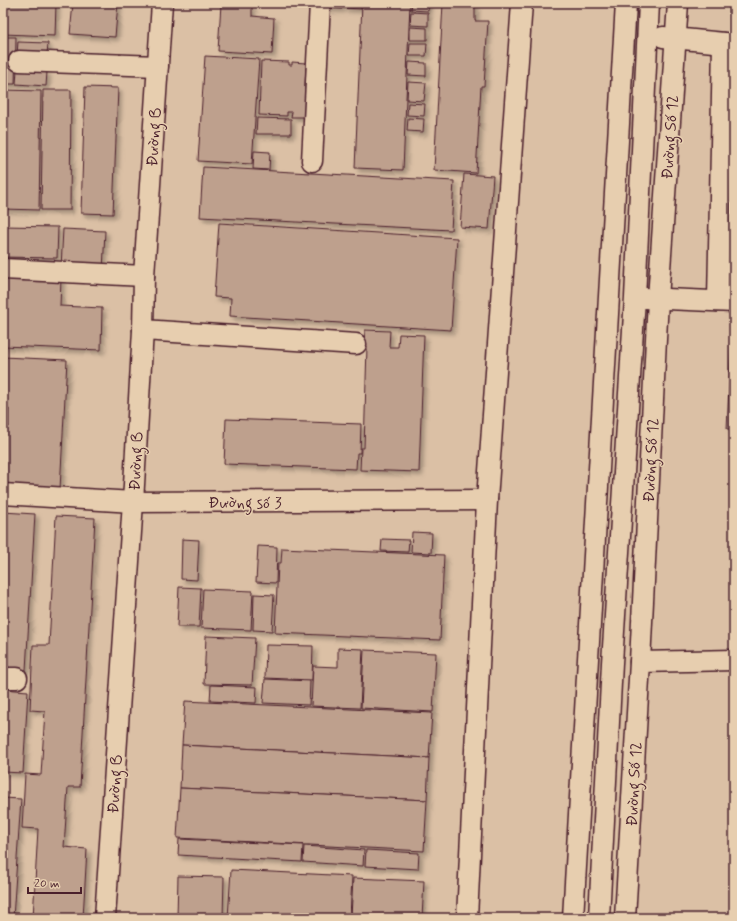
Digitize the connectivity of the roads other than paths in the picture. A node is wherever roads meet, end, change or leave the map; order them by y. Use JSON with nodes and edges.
{"nodes":[{"id":1,"x":162,"y":3,"type":"edge"},
{"id":2,"x":320,"y":3,"type":"edge"},
{"id":3,"x":522,"y":3,"type":"edge"},
{"id":4,"x":626,"y":3,"type":"edge"},
{"id":5,"x":649,"y":3,"type":"edge"},
{"id":6,"x":678,"y":3,"type":"edge"},
{"id":7,"x":647,"y":36,"type":"junction"},
{"id":8,"x":676,"y":39,"type":"junction"},
{"id":9,"x":729,"y":44,"type":"edge"},
{"id":10,"x":19,"y":61,"type":"dead end"},
{"id":11,"x":158,"y":66,"type":"junction"},
{"id":12,"x":312,"y":161,"type":"dead end"},
{"id":13,"x":3,"y":269,"type":"edge"},
{"id":14,"x":144,"y":276,"type":"junction"},
{"id":15,"x":635,"y":298,"type":"junction"},
{"id":16,"x":658,"y":299,"type":"junction"},
{"id":17,"x":726,"y":302,"type":"edge"},
{"id":18,"x":143,"y":330,"type":"junction"},
{"id":19,"x":356,"y":344,"type":"dead end"},
{"id":20,"x":3,"y":494,"type":"edge"},
{"id":21,"x":487,"y":500,"type":"junction"},
{"id":22,"x":133,"y":502,"type":"junction"},
{"id":23,"x":734,"y":660,"type":"edge"},
{"id":24,"x":640,"y":662,"type":"junction"},
{"id":25,"x":105,"y":918,"type":"edge"},
{"id":26,"x":467,"y":918,"type":"edge"},
{"id":27,"x":573,"y":918,"type":"edge"},
{"id":28,"x":599,"y":918,"type":"edge"},
{"id":29,"x":625,"y":918,"type":"edge"}],
"edges":[{"from":1,"to":11,"type":"street","name":"Đường B"},
{"from":2,"to":12,"type":"street"},
{"from":3,"to":21,"type":"street"},
{"from":4,"to":27,"type":"street"},
{"from":5,"to":7,"type":"street","name":"Đường Số 12"},
{"from":6,"to":8,"type":"street","name":"Đường Số 12"},
{"from":7,"to":8,"type":"street"},
{"from":7,"to":15,"type":"street","name":"Đường Số 12"},
{"from":8,"to":9,"type":"street"},
{"from":8,"to":16,"type":"street","name":"Đường Số 12"},
{"from":9,"to":17,"type":"street"},
{"from":10,"to":11,"type":"street"},
{"from":11,"to":14,"type":"street","name":"Đường B"},
{"from":13,"to":14,"type":"street"},
{"from":14,"to":18,"type":"street","name":"Đường B"},
{"from":15,"to":16,"type":"street"},
{"from":15,"to":28,"type":"street","name":"Đường Số 12"},
{"from":16,"to":17,"type":"street"},
{"from":16,"to":24,"type":"street","name":"Đường Số 12"},
{"from":18,"to":19,"type":"street"},
{"from":18,"to":22,"type":"street","name":"Đường B"},
{"from":20,"to":22,"type":"street","name":"Đường số 3"},
{"from":21,"to":22,"type":"street","name":"Đường số 3"},
{"from":21,"to":26,"type":"street"},
{"from":22,"to":25,"type":"street","name":"Đường B"},
{"from":23,"to":24,"type":"street"},
{"from":24,"to":29,"type":"street","name":"Đường Số 12"}]}
